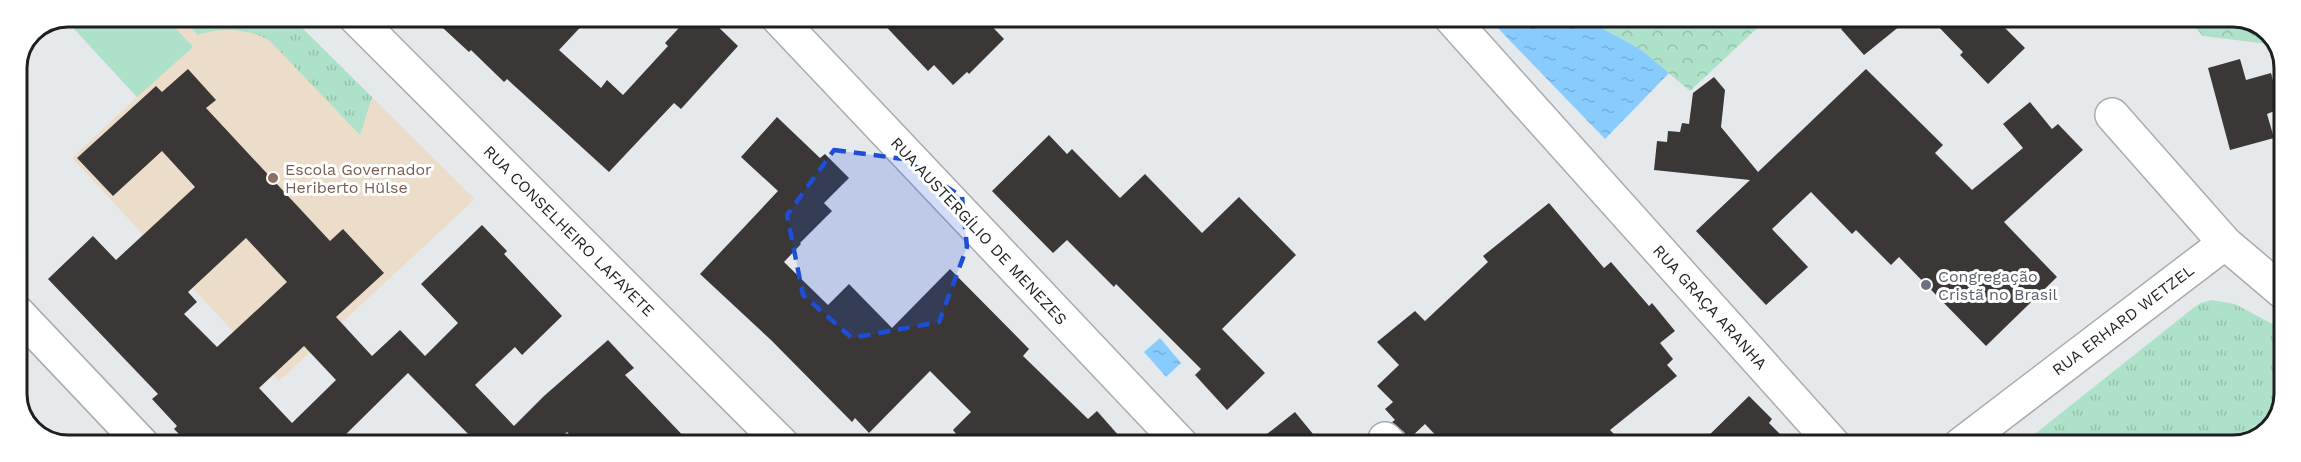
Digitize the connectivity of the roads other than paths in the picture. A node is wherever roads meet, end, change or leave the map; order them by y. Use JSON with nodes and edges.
{"nodes":[{"id":1,"x":364,"y":27,"type":"edge"},
{"id":2,"x":786,"y":27,"type":"edge"},
{"id":3,"x":1459,"y":27,"type":"edge"},
{"id":4,"x":2112,"y":115,"type":"dead end"},
{"id":5,"x":2225,"y":243,"type":"junction"},
{"id":6,"x":2274,"y":285,"type":"edge"},
{"id":7,"x":27,"y":323,"type":"edge"},
{"id":8,"x":134,"y":435,"type":"edge"},
{"id":9,"x":765,"y":435,"type":"edge"},
{"id":10,"x":1173,"y":435,"type":"edge"},
{"id":11,"x":1825,"y":435,"type":"edge"},
{"id":12,"x":1973,"y":435,"type":"edge"}],
"edges":[{"from":1,"to":9,"type":"street","name":"RUA CONSELHEIRO LAFAYETE"},
{"from":2,"to":10,"type":"street","name":"RUA AUSTERGÍLIO DE MENEZES"},
{"from":3,"to":11,"type":"street","name":"RUA GRAÇA ARANHA"},
{"from":4,"to":5,"type":"street"},
{"from":5,"to":6,"type":"street"},
{"from":5,"to":12,"type":"street","name":"RUA ERHARD WETZEL"},
{"from":7,"to":8,"type":"street"}]}
